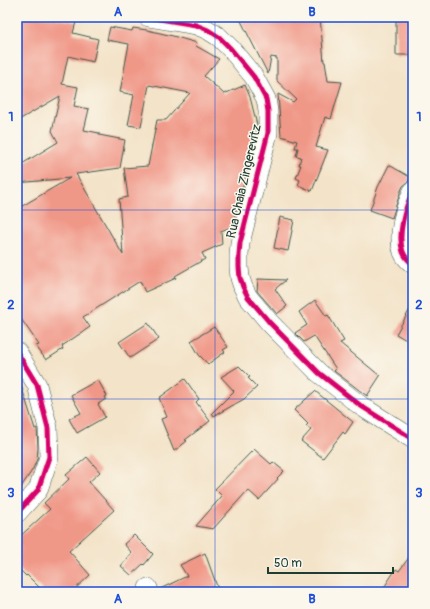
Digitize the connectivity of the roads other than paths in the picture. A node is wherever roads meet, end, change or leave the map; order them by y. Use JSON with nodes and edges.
{"nodes":[{"id":1,"x":148,"y":17,"type":"edge"},
{"id":2,"x":413,"y":192,"type":"edge"},
{"id":3,"x":410,"y":255,"type":"edge"},
{"id":4,"x":17,"y":352,"type":"edge"},
{"id":5,"x":413,"y":439,"type":"edge"},
{"id":6,"x":17,"y":513,"type":"edge"}],
"edges":[{"from":1,"to":5,"type":"street","name":"Rua Chaia Zingerevitz"},
{"from":2,"to":3,"type":"street"},
{"from":4,"to":6,"type":"street"}]}
